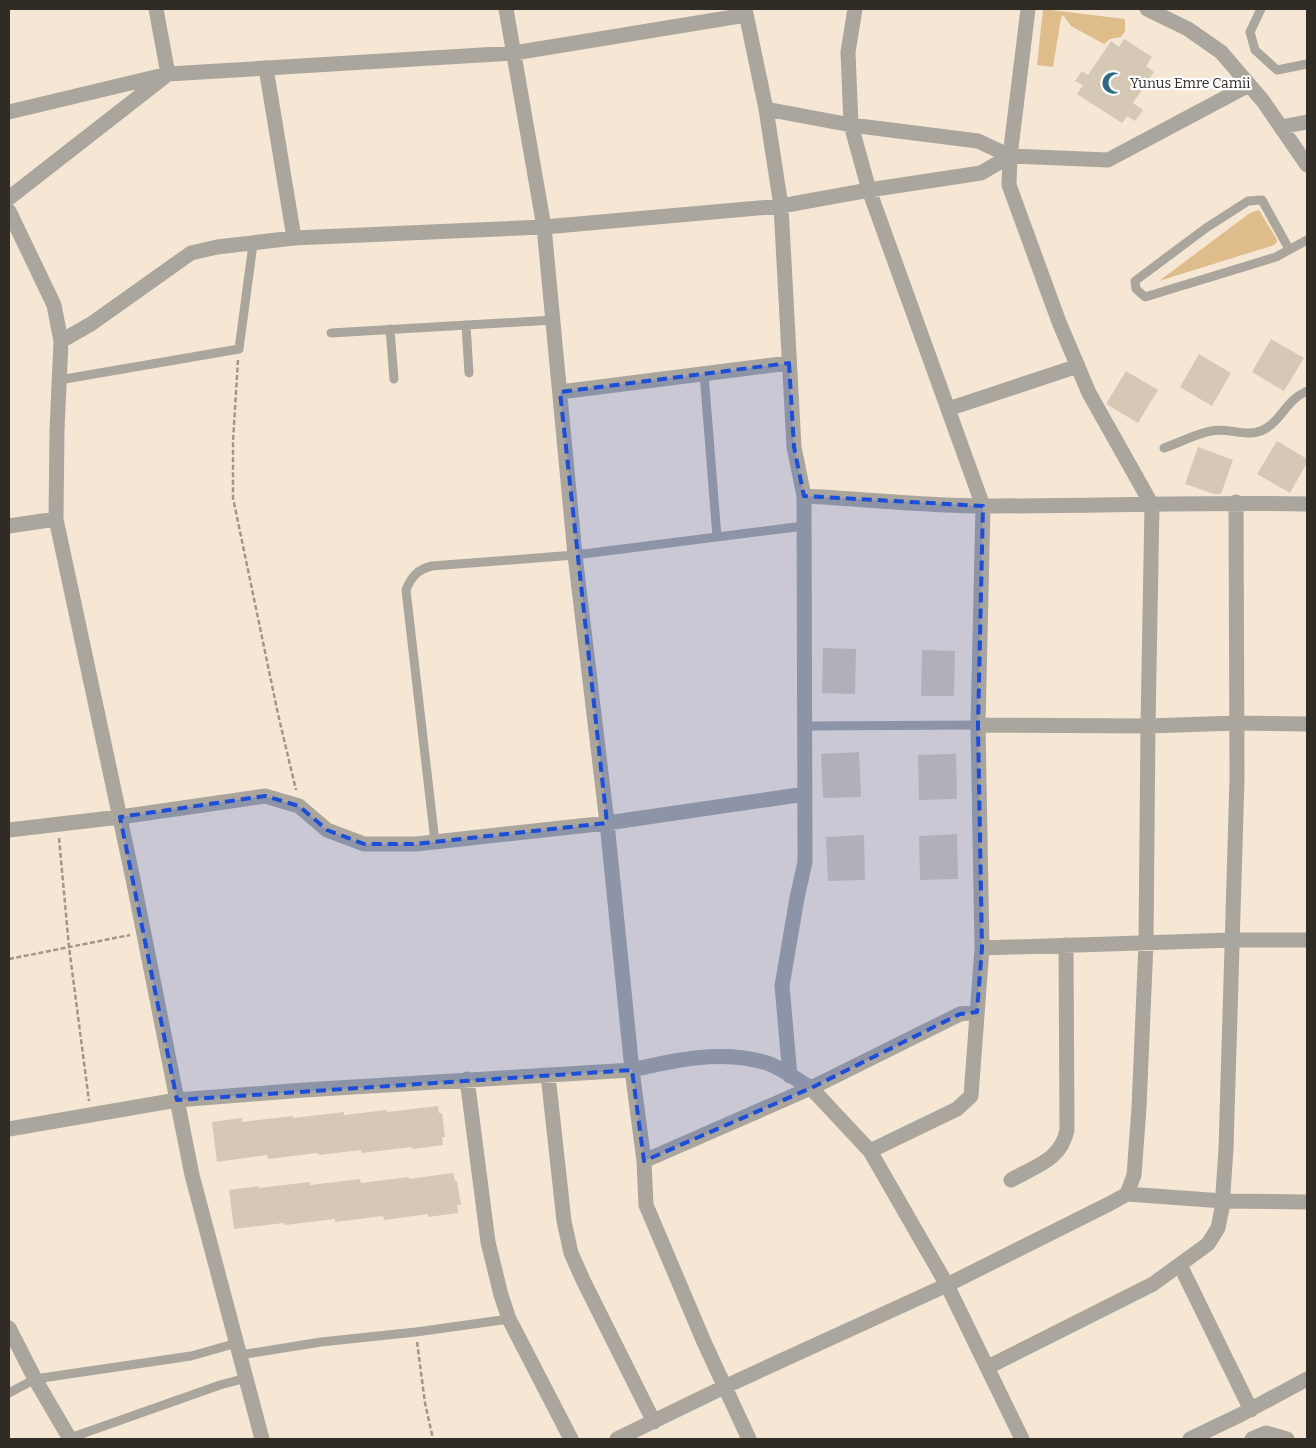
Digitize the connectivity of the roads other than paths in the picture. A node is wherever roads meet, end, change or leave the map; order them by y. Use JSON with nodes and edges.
{"nodes":[{"id":1,"x":156,"y":9,"type":"edge"},
{"id":2,"x":506,"y":9,"type":"edge"},
{"id":3,"x":855,"y":9,"type":"edge"},
{"id":4,"x":1028,"y":9,"type":"edge"},
{"id":5,"x":1147,"y":9,"type":"edge"},
{"id":6,"x":1261,"y":9,"type":"edge"},
{"id":7,"x":746,"y":12,"type":"edge"},
{"id":8,"x":514,"y":53,"type":"junction"},
{"id":9,"x":1307,"y":64,"type":"edge"},
{"id":10,"x":266,"y":68,"type":"junction"},
{"id":11,"x":168,"y":74,"type":"junction"},
{"id":12,"x":1249,"y":85,"type":"junction"},
{"id":13,"x":766,"y":108,"type":"junction"},
{"id":14,"x":9,"y":112,"type":"edge"},
{"id":15,"x":1307,"y":122,"type":"edge"},
{"id":16,"x":851,"y":125,"type":"junction"},
{"id":17,"x":1281,"y":128,"type":"junction"},
{"id":18,"x":1010,"y":156,"type":"junction"},
{"id":19,"x":1307,"y":165,"type":"edge"},
{"id":20,"x":870,"y":190,"type":"junction"},
{"id":21,"x":9,"y":198,"type":"edge"},
{"id":22,"x":781,"y":206,"type":"junction"},
{"id":23,"x":9,"y":211,"type":"edge"},
{"id":24,"x":544,"y":227,"type":"junction"},
{"id":25,"x":294,"y":238,"type":"junction"},
{"id":26,"x":1307,"y":240,"type":"edge"},
{"id":27,"x":253,"y":244,"type":"junction"},
{"id":28,"x":1289,"y":249,"type":"junction"},
{"id":29,"x":553,"y":320,"type":"junction"},
{"id":30,"x":466,"y":325,"type":"junction"},
{"id":31,"x":390,"y":329,"type":"junction"},
{"id":32,"x":331,"y":333,"type":"dead end"},
{"id":33,"x":61,"y":340,"type":"junction"},
{"id":34,"x":789,"y":363,"type":"junction"},
{"id":35,"x":1078,"y":366,"type":"junction"},
{"id":36,"x":469,"y":373,"type":"dead end"},
{"id":37,"x":704,"y":374,"type":"junction"},
{"id":38,"x":394,"y":379,"type":"dead end"},
{"id":39,"x":59,"y":380,"type":"junction"},
{"id":40,"x":1307,"y":391,"type":"edge"},
{"id":41,"x":560,"y":392,"type":"junction"},
{"id":42,"x":948,"y":409,"type":"junction"},
{"id":43,"x":1164,"y":448,"type":"dead end"},
{"id":44,"x":804,"y":496,"type":"junction"},
{"id":45,"x":1236,"y":502,"type":"junction"},
{"id":46,"x":1307,"y":504,"type":"edge"},
{"id":47,"x":1152,"y":505,"type":"junction"},
{"id":48,"x":983,"y":506,"type":"junction"},
{"id":49,"x":56,"y":519,"type":"junction"},
{"id":50,"x":9,"y":526,"type":"edge"},
{"id":51,"x":804,"y":526,"type":"junction"},
{"id":52,"x":718,"y":537,"type":"junction"},
{"id":53,"x":575,"y":555,"type":"junction"},
{"id":54,"x":1237,"y":723,"type":"junction"},
{"id":55,"x":1307,"y":724,"type":"edge"},
{"id":56,"x":978,"y":725,"type":"junction"},
{"id":57,"x":805,"y":726,"type":"junction"},
{"id":58,"x":1148,"y":726,"type":"junction"},
{"id":59,"x":805,"y":794,"type":"junction"},
{"id":60,"x":120,"y":817,"type":"junction"},
{"id":61,"x":607,"y":823,"type":"junction"},
{"id":62,"x":9,"y":830,"type":"edge"},
{"id":63,"x":435,"y":842,"type":"junction"},
{"id":64,"x":1232,"y":940,"type":"junction"},
{"id":65,"x":1307,"y":940,"type":"edge"},
{"id":66,"x":1146,"y":943,"type":"junction"},
{"id":67,"x":1066,"y":946,"type":"junction"},
{"id":68,"x":982,"y":948,"type":"junction"},
{"id":69,"x":977,"y":1012,"type":"junction"},
{"id":70,"x":632,"y":1070,"type":"junction"},
{"id":71,"x":548,"y":1075,"type":"junction"},
{"id":72,"x":790,"y":1076,"type":"junction"},
{"id":73,"x":467,"y":1079,"type":"junction"},
{"id":74,"x":811,"y":1088,"type":"junction"},
{"id":75,"x":176,"y":1100,"type":"junction"},
{"id":76,"x":9,"y":1129,"type":"edge"},
{"id":77,"x":870,"y":1151,"type":"junction"},
{"id":78,"x":644,"y":1161,"type":"junction"},
{"id":79,"x":1011,"y":1180,"type":"dead end"},
{"id":80,"x":1127,"y":1194,"type":"junction"},
{"id":81,"x":1223,"y":1201,"type":"junction"},
{"id":82,"x":1307,"y":1202,"type":"edge"},
{"id":83,"x":1180,"y":1265,"type":"junction"},
{"id":84,"x":947,"y":1285,"type":"junction"},
{"id":85,"x":510,"y":1320,"type":"junction"},
{"id":86,"x":9,"y":1328,"type":"edge"},
{"id":87,"x":238,"y":1349,"type":"junction"},
{"id":88,"x":988,"y":1367,"type":"junction"},
{"id":89,"x":246,"y":1378,"type":"junction"},
{"id":90,"x":35,"y":1379,"type":"junction"},
{"id":91,"x":1307,"y":1379,"type":"edge"},
{"id":92,"x":724,"y":1387,"type":"junction"},
{"id":93,"x":9,"y":1393,"type":"edge"},
{"id":94,"x":1251,"y":1410,"type":"junction"},
{"id":95,"x":654,"y":1422,"type":"junction"},
{"id":96,"x":70,"y":1439,"type":"edge"},
{"id":97,"x":262,"y":1439,"type":"edge"},
{"id":98,"x":571,"y":1439,"type":"edge"},
{"id":99,"x":617,"y":1439,"type":"edge"},
{"id":100,"x":749,"y":1439,"type":"edge"},
{"id":101,"x":1022,"y":1439,"type":"edge"},
{"id":102,"x":1190,"y":1439,"type":"edge"},
{"id":103,"x":1252,"y":1439,"type":"edge"},
{"id":104,"x":1287,"y":1439,"type":"edge"}],
"edges":[{"from":1,"to":11,"type":"street"},
{"from":2,"to":8,"type":"street"},
{"from":3,"to":16,"type":"street"},
{"from":4,"to":18,"type":"street"},
{"from":5,"to":12,"type":"street"},
{"from":6,"to":9,"type":"lane"},
{"from":7,"to":8,"type":"street"},
{"from":7,"to":13,"type":"street"},
{"from":8,"to":10,"type":"street"},
{"from":8,"to":24,"type":"street"},
{"from":10,"to":11,"type":"street"},
{"from":10,"to":25,"type":"street"},
{"from":11,"to":14,"type":"street"},
{"from":11,"to":21,"type":"street"},
{"from":12,"to":17,"type":"street"},
{"from":12,"to":18,"type":"street"},
{"from":13,"to":16,"type":"street"},
{"from":13,"to":22,"type":"street"},
{"from":15,"to":17,"type":"street"},
{"from":16,"to":18,"type":"street"},
{"from":16,"to":20,"type":"street"},
{"from":17,"to":19,"type":"street"},
{"from":18,"to":20,"type":"street"},
{"from":18,"to":35,"type":"street"},
{"from":20,"to":22,"type":"street"},
{"from":20,"to":42,"type":"street"},
{"from":22,"to":24,"type":"street"},
{"from":22,"to":34,"type":"street"},
{"from":23,"to":33,"type":"street"},
{"from":24,"to":25,"type":"street"},
{"from":24,"to":29,"type":"street"},
{"from":25,"to":27,"type":"street"},
{"from":26,"to":28,"type":"lane"},
{"from":27,"to":33,"type":"street"},
{"from":27,"to":39,"type":"lane"},
{"from":28,"to":28,"type":"lane"},
{"from":29,"to":30,"type":"lane"},
{"from":29,"to":41,"type":"street"},
{"from":30,"to":31,"type":"lane"},
{"from":30,"to":36,"type":"lane"},
{"from":31,"to":32,"type":"lane"},
{"from":31,"to":38,"type":"lane"},
{"from":33,"to":39,"type":"street"},
{"from":34,"to":37,"type":"street"},
{"from":34,"to":44,"type":"street"},
{"from":35,"to":42,"type":"street"},
{"from":35,"to":47,"type":"street"},
{"from":37,"to":41,"type":"street"},
{"from":37,"to":52,"type":"lane"},
{"from":39,"to":49,"type":"street"},
{"from":40,"to":43,"type":"lane"},
{"from":41,"to":53,"type":"street"},
{"from":42,"to":48,"type":"street"},
{"from":44,"to":48,"type":"street"},
{"from":44,"to":51,"type":"street"},
{"from":45,"to":46,"type":"street"},
{"from":45,"to":47,"type":"street"},
{"from":45,"to":54,"type":"street"},
{"from":47,"to":48,"type":"street"},
{"from":47,"to":58,"type":"street"},
{"from":48,"to":56,"type":"street"},
{"from":49,"to":50,"type":"street"},
{"from":49,"to":60,"type":"street"},
{"from":51,"to":52,"type":"lane"},
{"from":51,"to":57,"type":"street"},
{"from":52,"to":53,"type":"lane"},
{"from":53,"to":61,"type":"street"},
{"from":53,"to":63,"type":"lane"},
{"from":54,"to":55,"type":"street"},
{"from":54,"to":58,"type":"street"},
{"from":54,"to":64,"type":"street"},
{"from":56,"to":57,"type":"lane"},
{"from":56,"to":58,"type":"street"},
{"from":56,"to":68,"type":"street"},
{"from":57,"to":59,"type":"street"},
{"from":58,"to":66,"type":"street"},
{"from":59,"to":61,"type":"street"},
{"from":59,"to":72,"type":"street"},
{"from":60,"to":62,"type":"street"},
{"from":60,"to":63,"type":"street"},
{"from":60,"to":75,"type":"street"},
{"from":61,"to":63,"type":"street"},
{"from":61,"to":70,"type":"street"},
{"from":64,"to":65,"type":"street"},
{"from":64,"to":66,"type":"street"},
{"from":64,"to":81,"type":"street"},
{"from":66,"to":67,"type":"street"},
{"from":66,"to":80,"type":"street"},
{"from":67,"to":68,"type":"street"},
{"from":67,"to":79,"type":"street"},
{"from":68,"to":69,"type":"street"},
{"from":69,"to":74,"type":"street"},
{"from":69,"to":77,"type":"street"},
{"from":70,"to":71,"type":"street"},
{"from":70,"to":72,"type":"street"},
{"from":70,"to":78,"type":"street"},
{"from":71,"to":73,"type":"street"},
{"from":71,"to":95,"type":"street"},
{"from":72,"to":74,"type":"street"},
{"from":73,"to":75,"type":"street"},
{"from":73,"to":85,"type":"street"},
{"from":74,"to":77,"type":"street"},
{"from":74,"to":78,"type":"street"},
{"from":75,"to":76,"type":"street"},
{"from":75,"to":87,"type":"street"},
{"from":77,"to":84,"type":"street"},
{"from":78,"to":92,"type":"street"},
{"from":80,"to":81,"type":"street"},
{"from":80,"to":84,"type":"street"},
{"from":81,"to":82,"type":"street"},
{"from":81,"to":83,"type":"street"},
{"from":83,"to":88,"type":"street"},
{"from":83,"to":94,"type":"street"},
{"from":84,"to":88,"type":"street"},
{"from":84,"to":92,"type":"street"},
{"from":85,"to":87,"type":"lane"},
{"from":85,"to":98,"type":"street"},
{"from":86,"to":90,"type":"street"},
{"from":87,"to":89,"type":"street"},
{"from":87,"to":90,"type":"lane"},
{"from":88,"to":101,"type":"street"},
{"from":89,"to":96,"type":"lane"},
{"from":89,"to":97,"type":"street"},
{"from":90,"to":93,"type":"lane"},
{"from":90,"to":96,"type":"street"},
{"from":91,"to":94,"type":"street"},
{"from":92,"to":95,"type":"street"},
{"from":92,"to":100,"type":"street"},
{"from":94,"to":102,"type":"street"},
{"from":95,"to":99,"type":"street"},
{"from":103,"to":104,"type":"street"}]}
